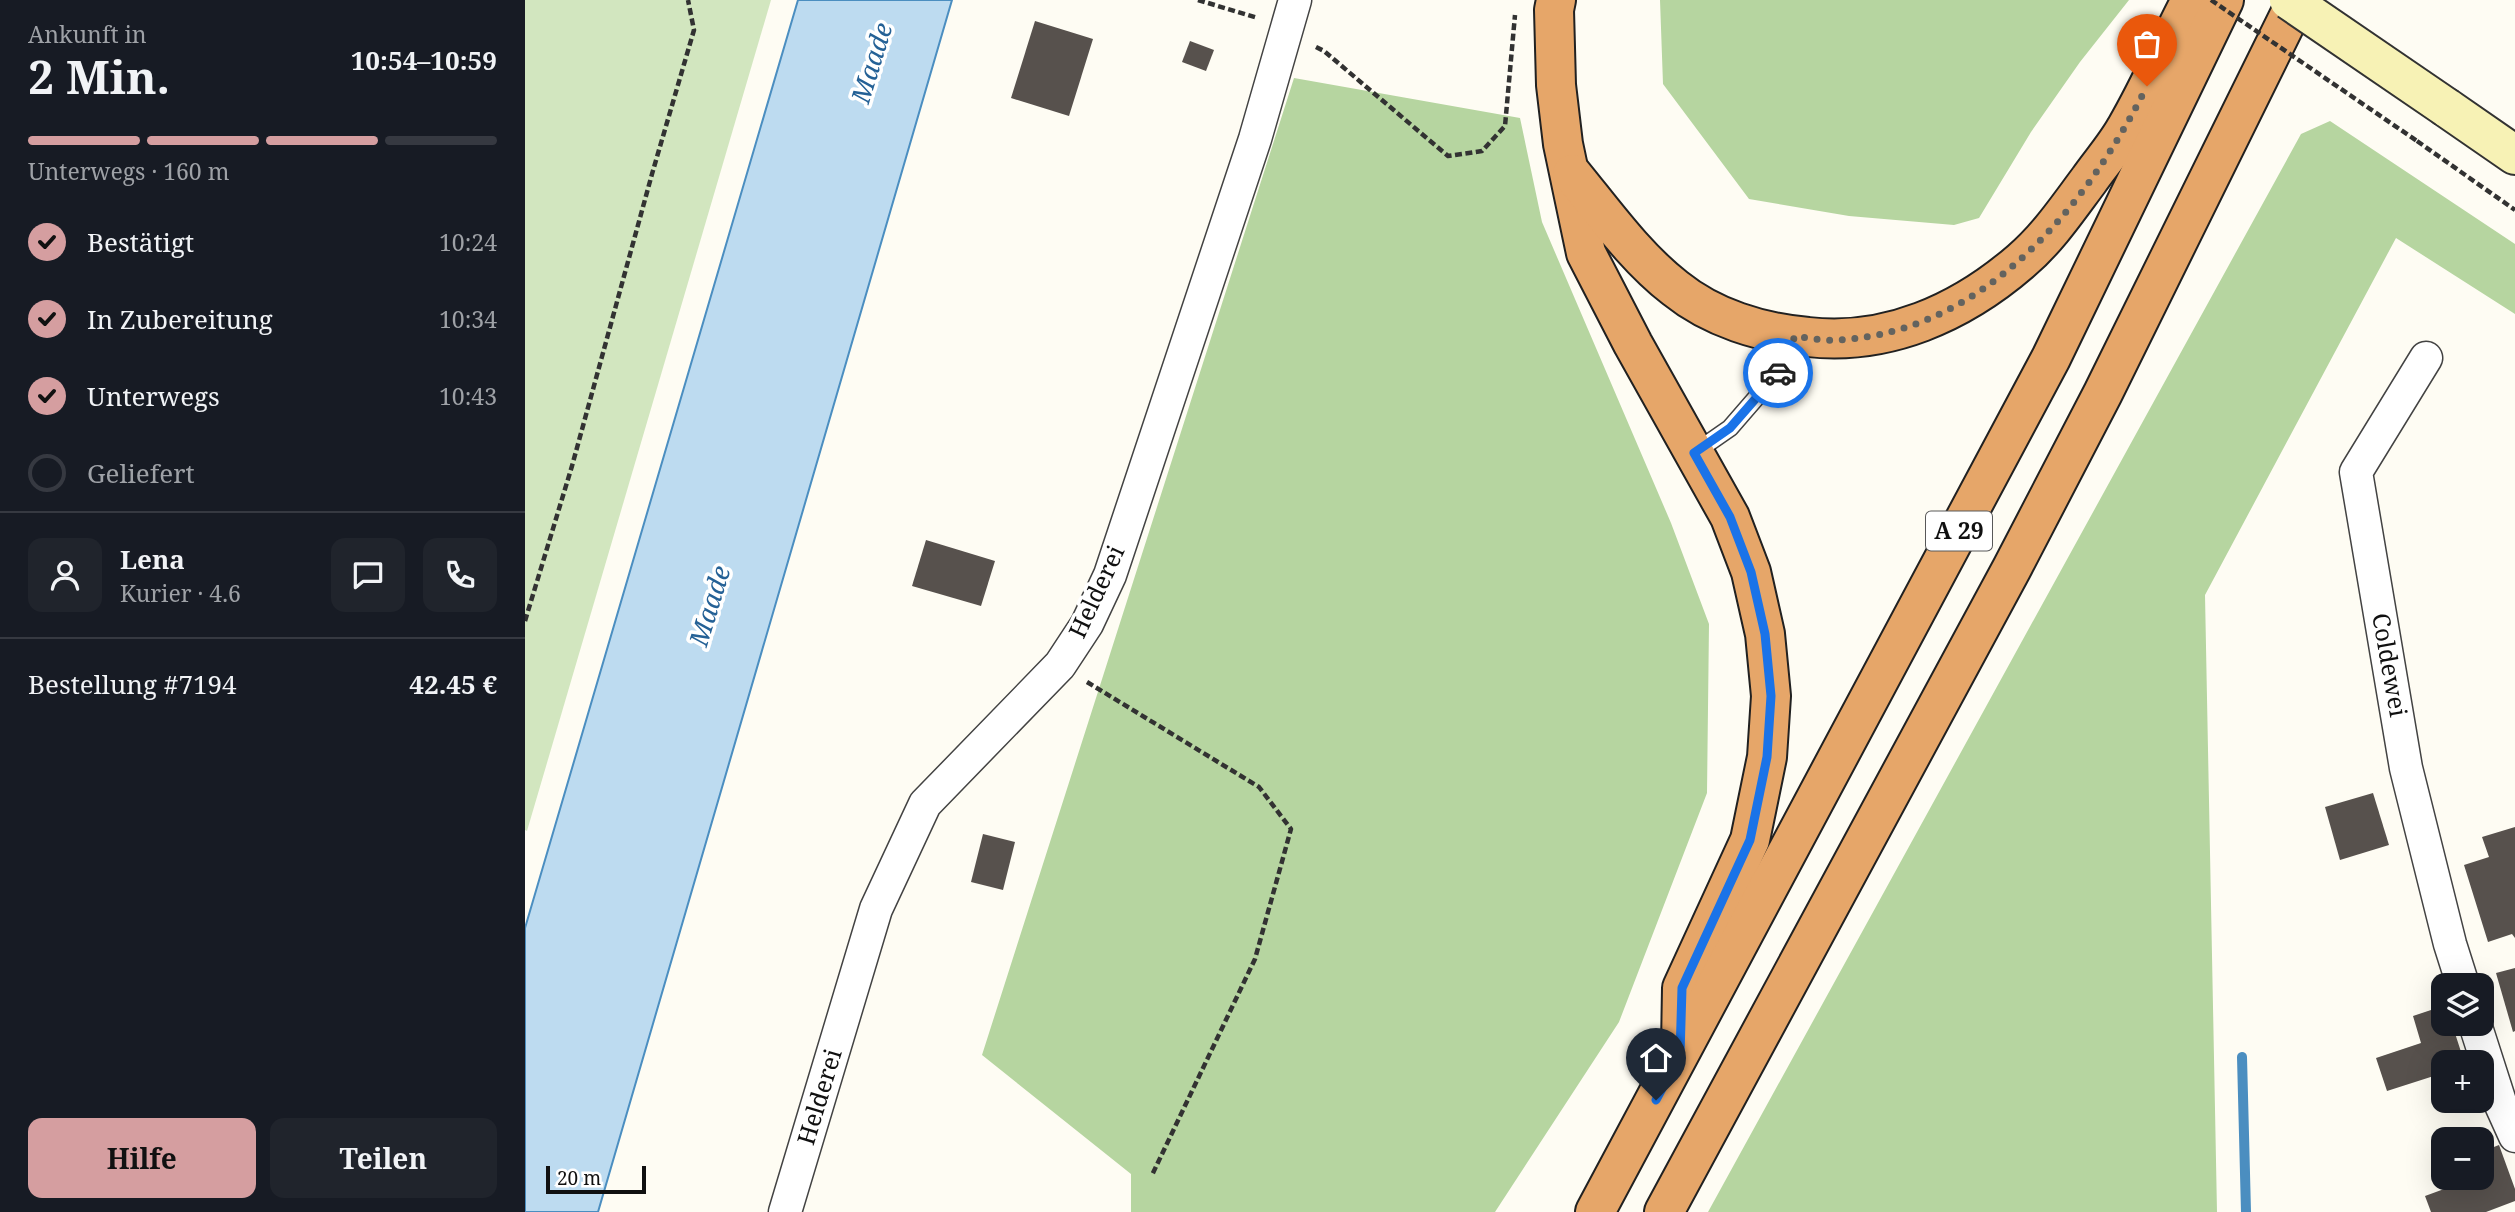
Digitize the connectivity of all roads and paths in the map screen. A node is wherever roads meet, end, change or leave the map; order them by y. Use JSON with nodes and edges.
{"nodes":[{"id":1,"x":688,"y":0,"type":"edge"},
{"id":2,"x":1198,"y":0,"type":"edge"},
{"id":3,"x":1295,"y":0,"type":"edge"},
{"id":4,"x":1556,"y":0,"type":"edge"},
{"id":5,"x":2191,"y":0,"type":"edge"},
{"id":6,"x":2211,"y":0,"type":"edge"},
{"id":7,"x":2224,"y":0,"type":"edge"},
{"id":8,"x":2289,"y":0,"type":"edge"},
{"id":9,"x":2297,"y":0,"type":"edge"},
{"id":10,"x":1516,"y":11,"type":"dead end"},
{"id":11,"x":1286,"y":31,"type":"junction"},
{"id":12,"x":2515,"y":155,"type":"edge"},
{"id":13,"x":1570,"y":171,"type":"junction"},
{"id":14,"x":2515,"y":210,"type":"edge"},
{"id":15,"x":1795,"y":336,"type":"junction"},
{"id":16,"x":2426,"y":358,"type":"dead end"},
{"id":17,"x":1694,"y":453,"type":"junction"},
{"id":18,"x":525,"y":621,"type":"edge"},
{"id":19,"x":1060,"y":665,"type":"junction"},
{"id":20,"x":2459,"y":973,"type":"edge"},
{"id":21,"x":2479,"y":1036,"type":"edge"},
{"id":22,"x":1680,"y":1055,"type":"junction"},
{"id":23,"x":2515,"y":1136,"type":"edge"},
{"id":24,"x":1151,"y":1175,"type":"dead end"},
{"id":25,"x":785,"y":1212,"type":"edge"},
{"id":26,"x":1595,"y":1212,"type":"edge"},
{"id":27,"x":1664,"y":1212,"type":"edge"}],
"edges":[{"from":1,"to":18,"type":"path"},
{"from":2,"to":11,"type":"path"},
{"from":3,"to":11,"type":"street","name":"Helderei"},
{"from":4,"to":13,"type":"highway"},
{"from":5,"to":15,"type":"highway"},
{"from":6,"to":14,"type":"path","bridge":true},
{"from":7,"to":22,"type":"highway","number":"A 29"},
{"from":8,"to":12,"type":"main road","bridge":true},
{"from":9,"to":27,"type":"highway","number":"A 29"},
{"from":10,"to":11,"type":"path"},
{"from":11,"to":19,"type":"street","name":"Helderei"},
{"from":13,"to":15,"type":"highway"},
{"from":13,"to":17,"type":"highway"},
{"from":15,"to":17,"type":"lane"},
{"from":16,"to":20,"type":"street","name":"Coldewei"},
{"from":17,"to":22,"type":"highway"},
{"from":19,"to":24,"type":"path"},
{"from":19,"to":25,"type":"street","name":"Helderei"},
{"from":21,"to":23,"type":"street"},
{"from":22,"to":26,"type":"highway","number":"A 29"}]}
